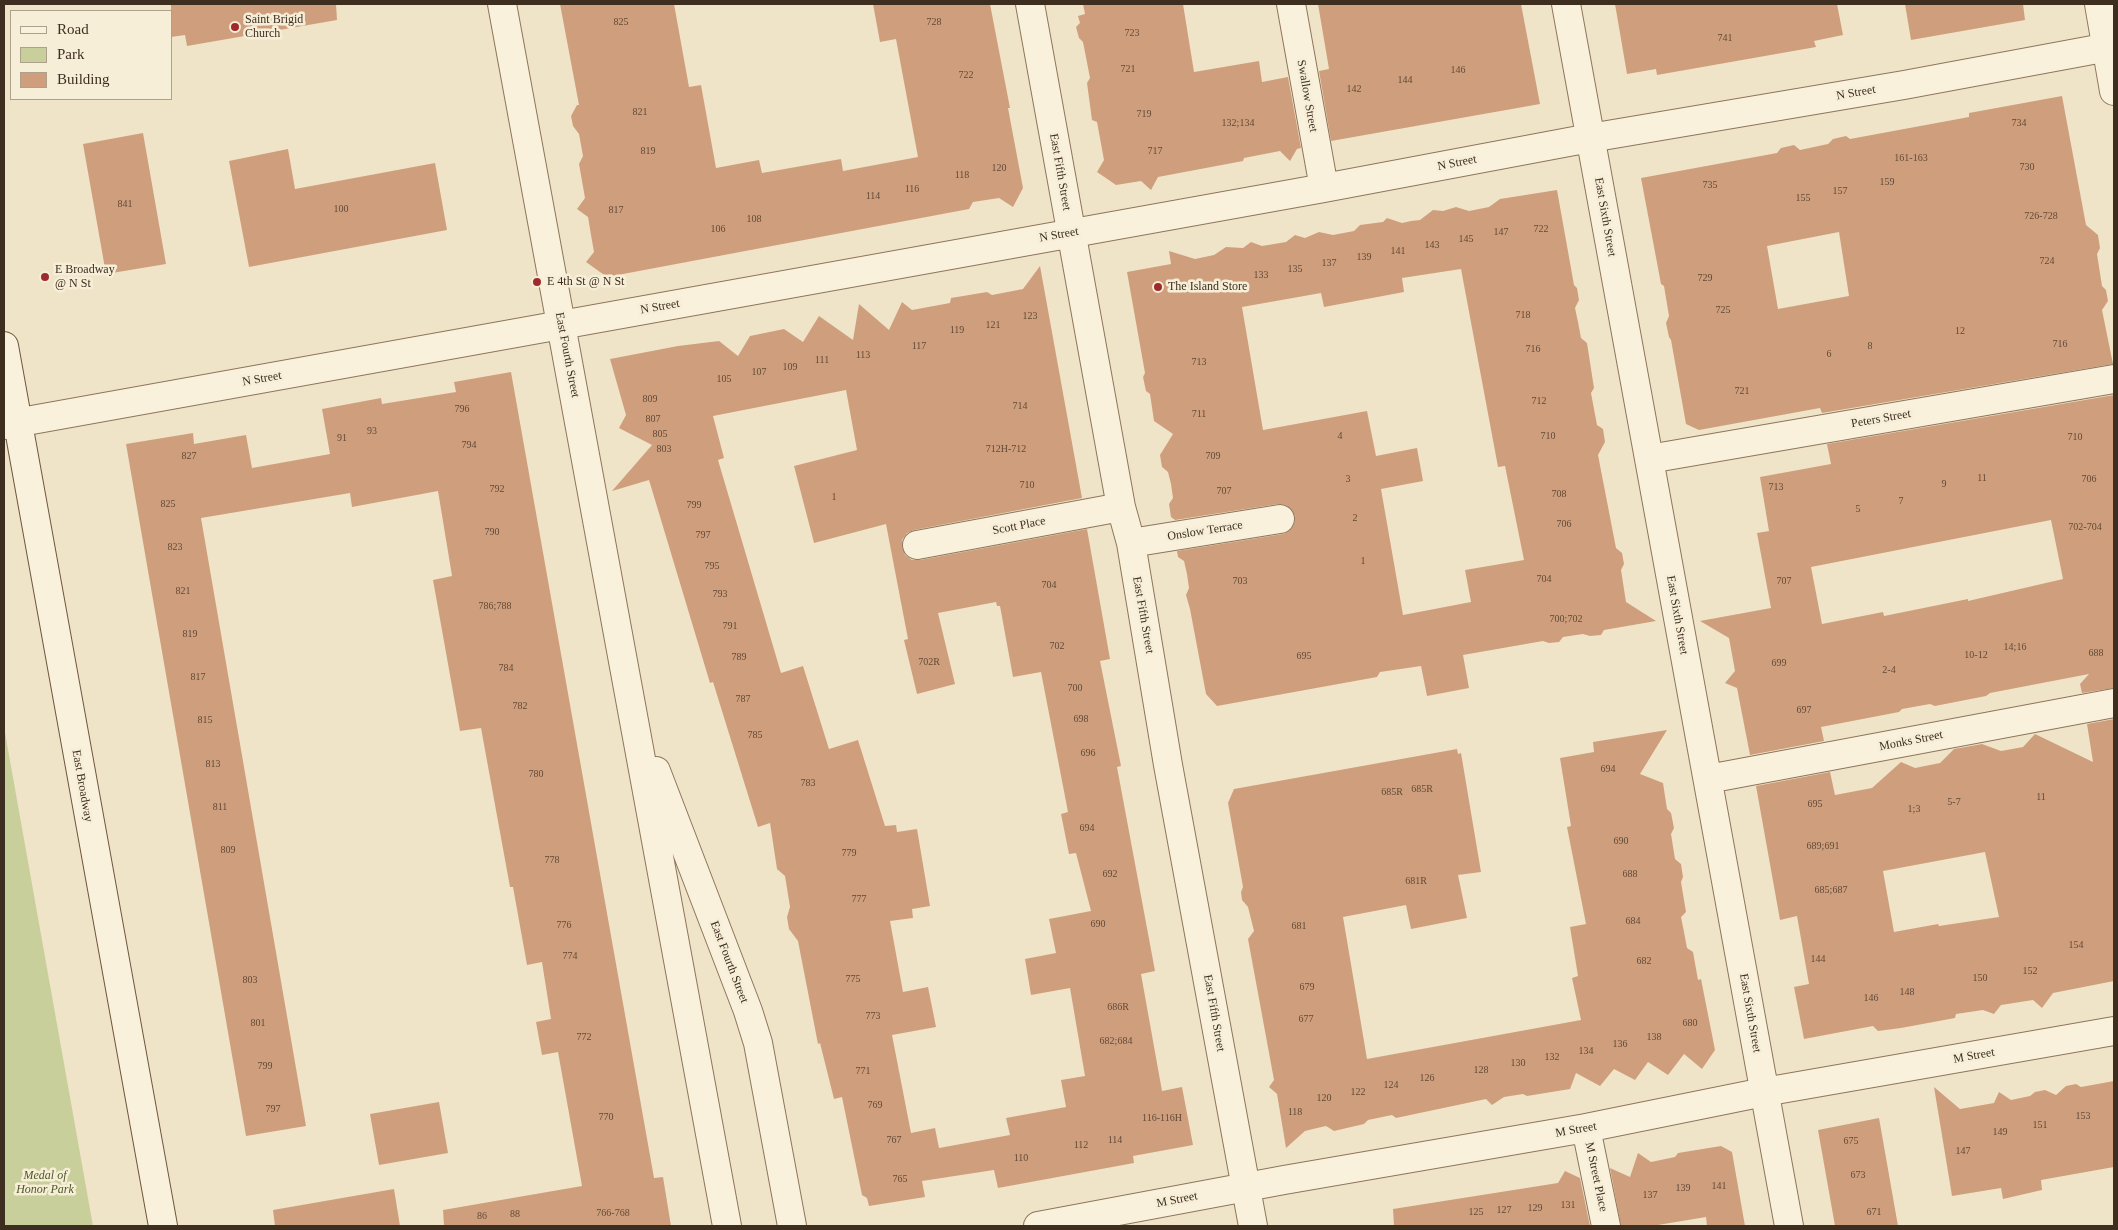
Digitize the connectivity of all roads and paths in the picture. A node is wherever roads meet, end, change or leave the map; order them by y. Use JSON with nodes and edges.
{"nodes":[{"id":1,"x":502,"y":4,"type":"edge"},
{"id":2,"x":1030,"y":4,"type":"edge"},
{"id":3,"x":1291,"y":4,"type":"edge"},
{"id":4,"x":1566,"y":4,"type":"edge"},
{"id":5,"x":2099,"y":4,"type":"edge"},
{"id":6,"x":2110,"y":47,"type":"edge"},
{"id":7,"x":2114,"y":91,"type":"edge"},
{"id":8,"x":1590,"y":138,"type":"junction"},
{"id":9,"x":1324,"y":188,"type":"junction"},
{"id":10,"x":1072,"y":233,"type":"junction"},
{"id":11,"x":561,"y":325,"type":"junction"},
{"id":12,"x":4,"y":346,"type":"edge"},
{"id":13,"x":2114,"y":379,"type":"edge"},
{"id":14,"x":11,"y":424,"type":"edge"},
{"id":15,"x":1649,"y":459,"type":"junction"},
{"id":16,"x":1122,"y":506,"type":"junction"},
{"id":17,"x":1280,"y":519,"type":"dead end"},
{"id":18,"x":1130,"y":543,"type":"junction"},
{"id":19,"x":917,"y":545,"type":"dead end"},
{"id":20,"x":2114,"y":703,"type":"edge"},
{"id":21,"x":631,"y":707,"type":"junction"},
{"id":22,"x":1708,"y":779,"type":"junction"},
{"id":23,"x":2114,"y":1031,"type":"edge"},
{"id":24,"x":1764,"y":1092,"type":"junction"},
{"id":25,"x":1586,"y":1128,"type":"junction"},
{"id":26,"x":1245,"y":1187,"type":"junction"},
{"id":27,"x":162,"y":1226,"type":"edge"},
{"id":28,"x":727,"y":1226,"type":"edge"},
{"id":29,"x":792,"y":1226,"type":"edge"},
{"id":30,"x":1038,"y":1226,"type":"edge"},
{"id":31,"x":1253,"y":1226,"type":"edge"},
{"id":32,"x":1606,"y":1226,"type":"edge"},
{"id":33,"x":1789,"y":1226,"type":"edge"}],
"edges":[{"from":1,"to":11,"type":"street","name":"East Fourth Street"},
{"from":2,"to":10,"type":"street","name":"East Fifth Street"},
{"from":3,"to":9,"type":"street","name":"Swallow Street"},
{"from":4,"to":8,"type":"street","name":"East Sixth Street"},
{"from":5,"to":6,"type":"street"},
{"from":6,"to":7,"type":"street"},
{"from":6,"to":8,"type":"street","name":"N Street"},
{"from":8,"to":9,"type":"street","name":"N Street"},
{"from":8,"to":15,"type":"street","name":"East Sixth Street"},
{"from":9,"to":10,"type":"street","name":"N Street"},
{"from":10,"to":11,"type":"street","name":"N Street"},
{"from":10,"to":16,"type":"street","name":"East Fifth Street"},
{"from":11,"to":14,"type":"street","name":"N Street"},
{"from":11,"to":21,"type":"street","name":"East Fourth Street"},
{"from":12,"to":14,"type":"street","name":"East Broadway"},
{"from":13,"to":15,"type":"street","name":"Peters Street"},
{"from":14,"to":27,"type":"street","name":"East Broadway"},
{"from":15,"to":22,"type":"street","name":"East Sixth Street"},
{"from":16,"to":18,"type":"street","name":"East Fifth Street"},
{"from":16,"to":19,"type":"street","name":"Scott Place"},
{"from":17,"to":18,"type":"street","name":"Onslow Terrace"},
{"from":18,"to":26,"type":"street","name":"East Fifth Street"},
{"from":20,"to":22,"type":"street","name":"Monks Street"},
{"from":21,"to":28,"type":"street","name":"East Fourth Street"},
{"from":21,"to":29,"type":"street","name":"East Fourth Street"},
{"from":22,"to":24,"type":"street","name":"East Sixth Street"},
{"from":23,"to":24,"type":"street","name":"M Street"},
{"from":24,"to":25,"type":"street","name":"M Street"},
{"from":24,"to":33,"type":"street","name":"East Sixth Street"},
{"from":25,"to":26,"type":"street","name":"M Street"},
{"from":25,"to":32,"type":"street","name":"M Street Place"},
{"from":26,"to":30,"type":"street","name":"M Street"},
{"from":26,"to":31,"type":"street","name":"East Fifth Street"}]}
